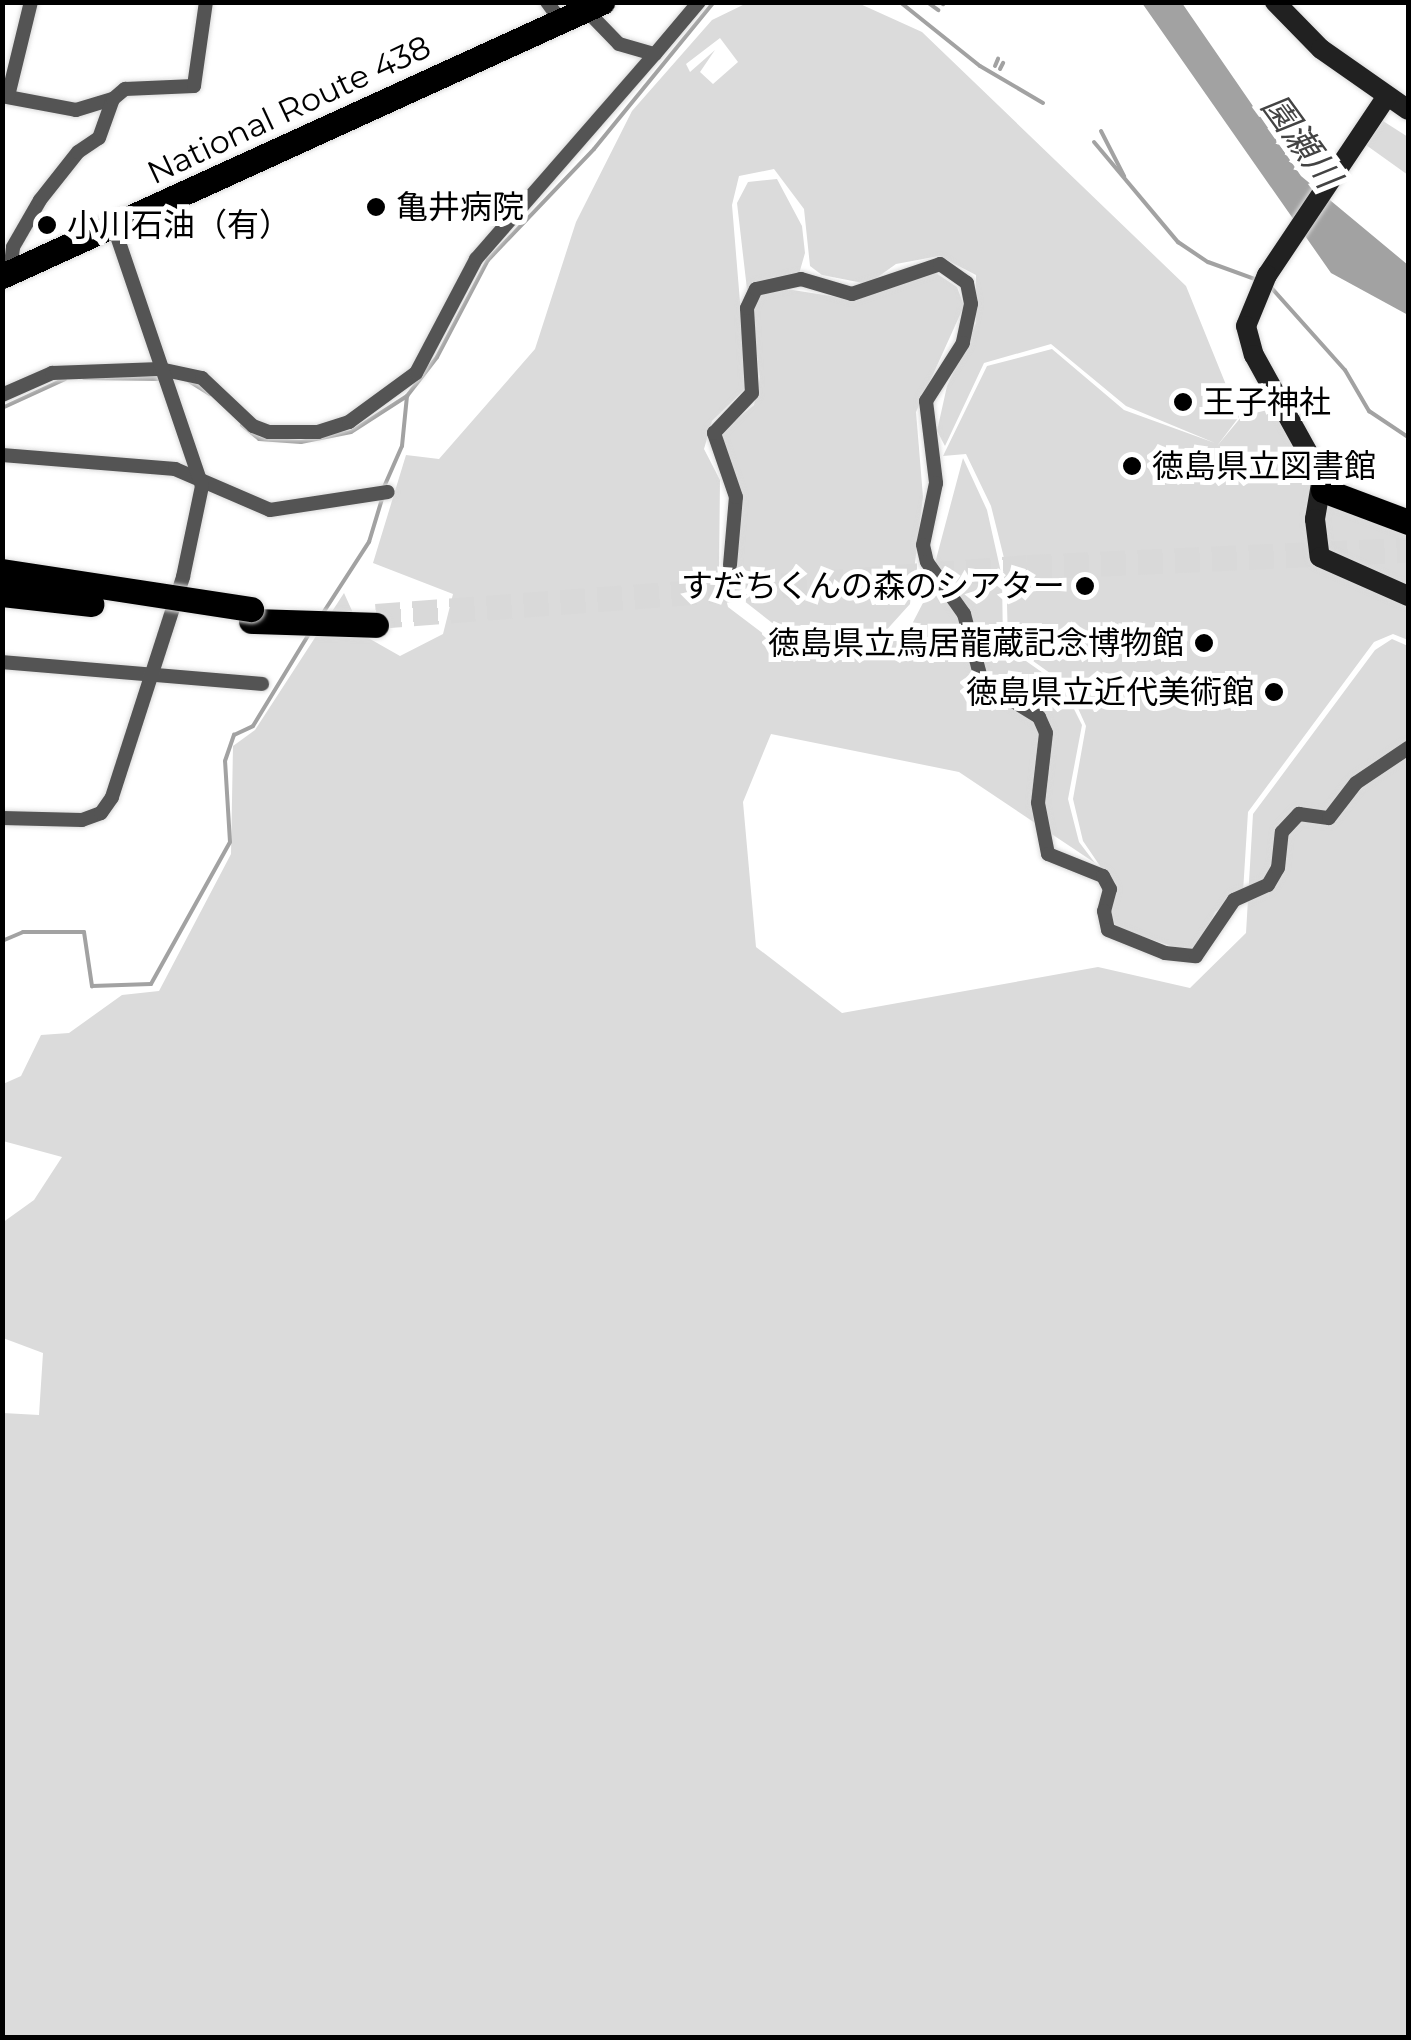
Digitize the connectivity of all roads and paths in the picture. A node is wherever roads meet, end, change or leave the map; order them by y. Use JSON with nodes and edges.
{"nodes":[{"id":1,"x":30,"y":2,"type":"edge"},
{"id":2,"x":206,"y":2,"type":"edge"},
{"id":3,"x":700,"y":2,"type":"edge"},
{"id":4,"x":1275,"y":2,"type":"edge"},
{"id":5,"x":594,"y":6,"type":"edge"},
{"id":6,"x":554,"y":12,"type":"edge"},
{"id":7,"x":655,"y":54,"type":"junction"},
{"id":8,"x":5,"y":96,"type":"edge"},
{"id":9,"x":112,"y":99,"type":"junction"},
{"id":10,"x":1383,"y":102,"type":"junction"},
{"id":11,"x":1408,"y":110,"type":"edge"},
{"id":12,"x":114,"y":227,"type":"junction"},
{"id":13,"x":6,"y":274,"type":"edge"},
{"id":14,"x":160,"y":368,"type":"junction"},
{"id":15,"x":2,"y":395,"type":"edge"},
{"id":16,"x":2,"y":455,"type":"edge"},
{"id":17,"x":202,"y":480,"type":"junction"},
{"id":18,"x":1322,"y":484,"type":"junction"},
{"id":19,"x":388,"y":492,"type":"dead end"},
{"id":20,"x":1408,"y":506,"type":"edge"},
{"id":21,"x":1408,"y":522,"type":"edge"},
{"id":22,"x":730,"y":565,"type":"dead end"},
{"id":23,"x":2,"y":571,"type":"edge"},
{"id":24,"x":2,"y":594,"type":"edge"},
{"id":25,"x":1408,"y":596,"type":"edge"},
{"id":26,"x":251,"y":615,"type":"junction"},
{"id":27,"x":376,"y":621,"type":"tunnel mouth"},
{"id":28,"x":2,"y":662,"type":"edge"},
{"id":29,"x":148,"y":680,"type":"junction"},
{"id":30,"x":262,"y":684,"type":"dead end"},
{"id":31,"x":1408,"y":748,"type":"edge"},
{"id":32,"x":2,"y":818,"type":"edge"}],
"edges":[{"from":1,"to":8,"type":"street"},
{"from":2,"to":9,"type":"street"},
{"from":3,"to":7,"type":"street"},
{"from":4,"to":10,"type":"main road"},
{"from":5,"to":6,"type":"highway","name":"National Route 438"},
{"from":5,"to":7,"type":"street"},
{"from":6,"to":12,"type":"highway","name":"National Route 438"},
{"from":7,"to":14,"type":"street"},
{"from":8,"to":9,"type":"street"},
{"from":9,"to":13,"type":"street"},
{"from":10,"to":11,"type":"main road"},
{"from":10,"to":18,"type":"main road"},
{"from":12,"to":13,"type":"highway","name":"National Route 438"},
{"from":12,"to":14,"type":"street"},
{"from":14,"to":15,"type":"street"},
{"from":14,"to":17,"type":"street"},
{"from":16,"to":17,"type":"street"},
{"from":17,"to":19,"type":"street"},
{"from":17,"to":29,"type":"street"},
{"from":18,"to":20,"type":"highway"},
{"from":18,"to":21,"type":"highway"},
{"from":18,"to":25,"type":"main road"},
{"from":22,"to":31,"type":"street"},
{"from":23,"to":26,"type":"highway","bridge":true},
{"from":24,"to":26,"type":"highway","bridge":true},
{"from":26,"to":27,"type":"highway"},
{"from":28,"to":29,"type":"street"},
{"from":29,"to":30,"type":"street"},
{"from":29,"to":32,"type":"street"}]}
